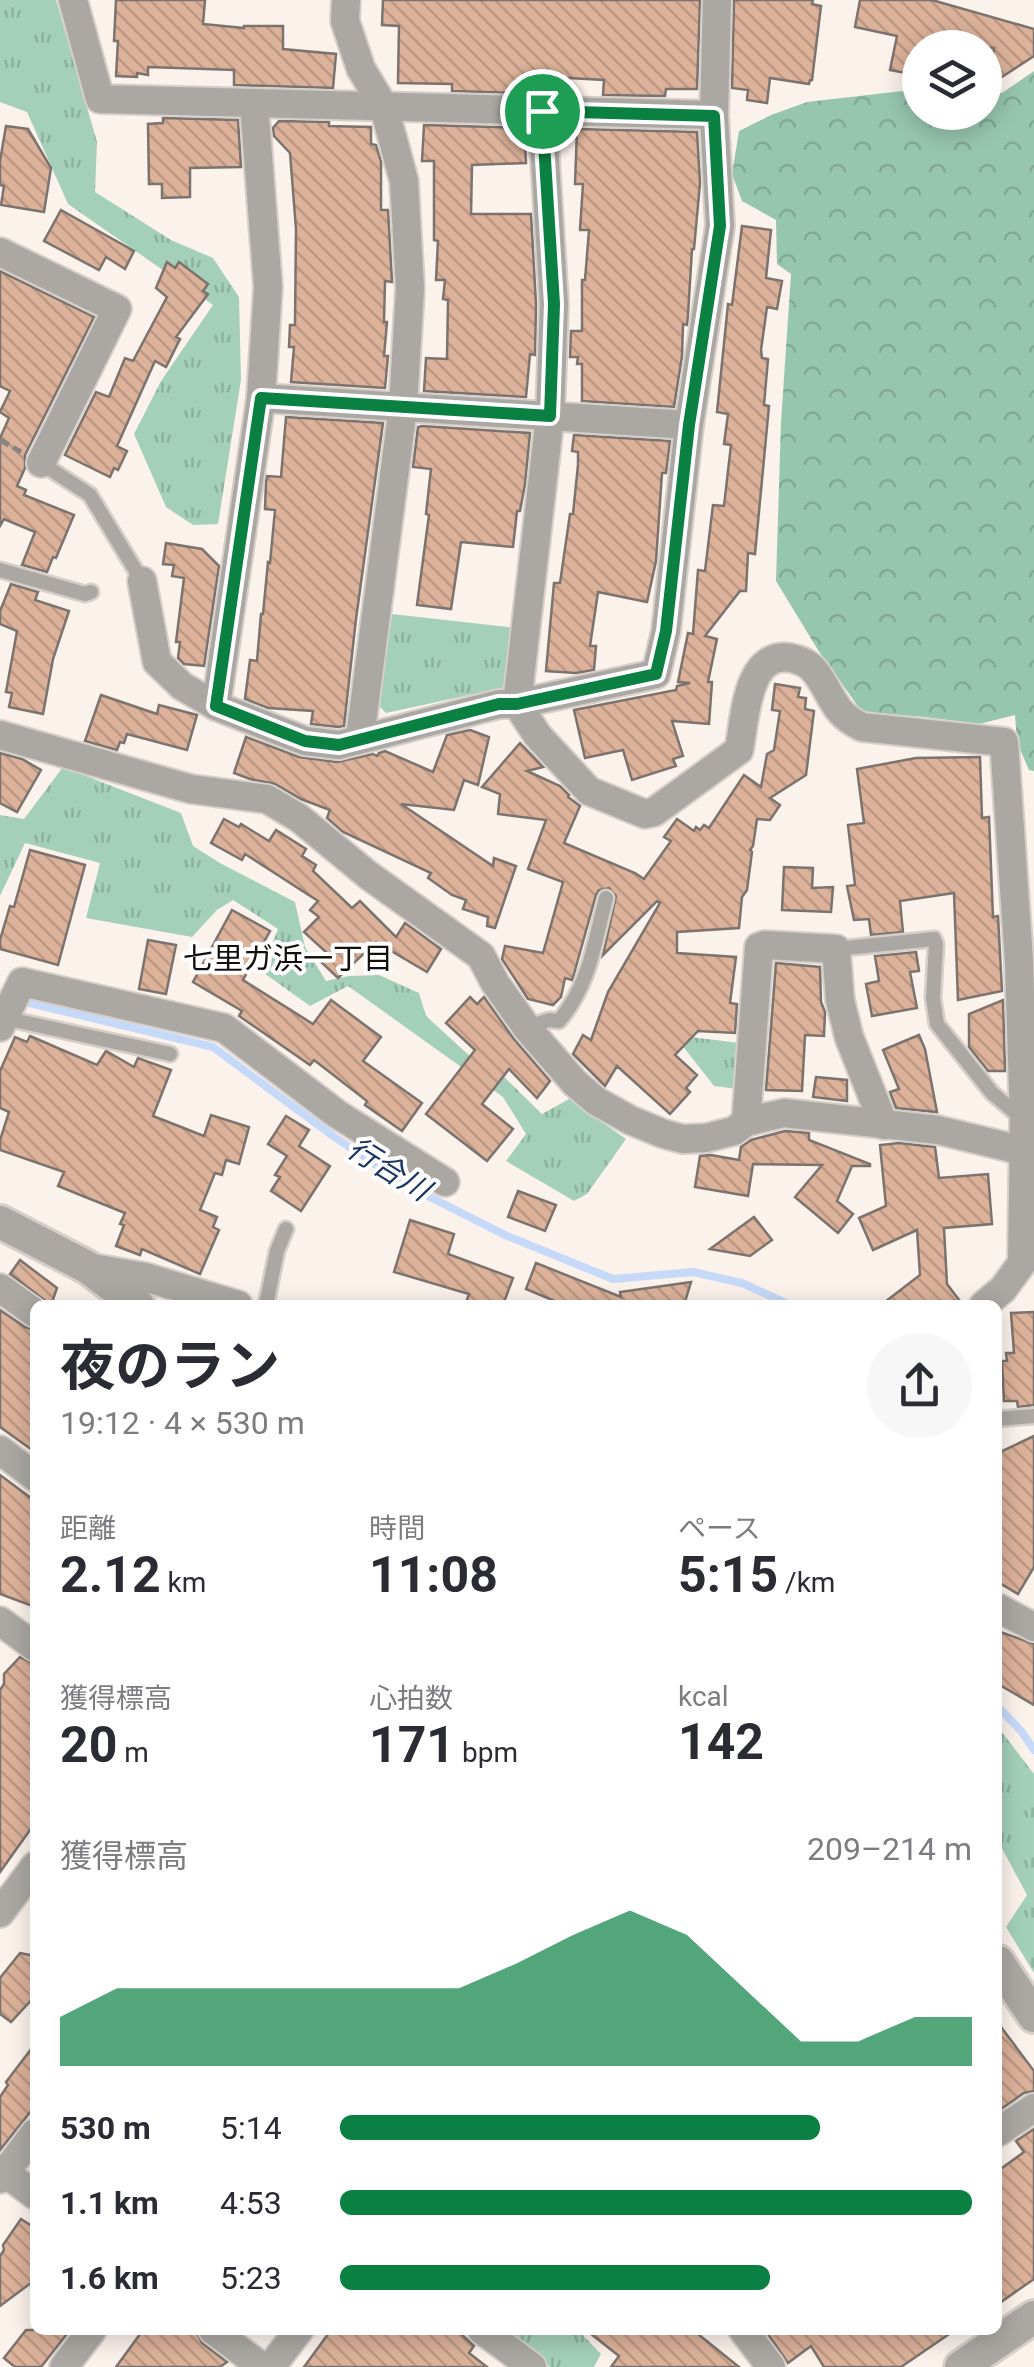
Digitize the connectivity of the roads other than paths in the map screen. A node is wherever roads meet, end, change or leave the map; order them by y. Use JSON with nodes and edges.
{"nodes":[{"id":1,"x":73,"y":0,"type":"edge"},
{"id":2,"x":346,"y":0,"type":"edge"},
{"id":3,"x":717,"y":0,"type":"edge"},
{"id":4,"x":254,"y":103,"type":"junction"},
{"id":5,"x":384,"y":107,"type":"junction"},
{"id":6,"x":542,"y":111,"type":"junction"},
{"id":7,"x":714,"y":116,"type":"junction"},
{"id":8,"x":0,"y":252,"type":"edge"},
{"id":9,"x":261,"y":398,"type":"junction"},
{"id":10,"x":403,"y":407,"type":"junction"},
{"id":11,"x":550,"y":416,"type":"junction"},
{"id":12,"x":689,"y":425,"type":"junction"},
{"id":13,"x":41,"y":463,"type":"joint"},
{"id":14,"x":0,"y":570,"type":"edge"},
{"id":15,"x":142,"y":580,"type":"joint"},
{"id":16,"x":91,"y":592,"type":"dead end"},
{"id":17,"x":517,"y":704,"type":"junction"},
{"id":18,"x":216,"y":706,"type":"junction"},
{"id":19,"x":0,"y":735,"type":"edge"},
{"id":20,"x":360,"y":738,"type":"junction"},
{"id":21,"x":606,"y":898,"type":"dead end"},
{"id":22,"x":836,"y":949,"type":"junction"},
{"id":23,"x":2,"y":1023,"type":"edge"},
{"id":24,"x":526,"y":1028,"type":"junction"},
{"id":25,"x":170,"y":1054,"type":"dead end"},
{"id":26,"x":1024,"y":1121,"type":"junction"},
{"id":27,"x":746,"y":1122,"type":"junction"},
{"id":28,"x":884,"y":1124,"type":"junction"},
{"id":29,"x":1024,"y":1151,"type":"junction"},
{"id":30,"x":446,"y":1182,"type":"dead end"},
{"id":31,"x":0,"y":1222,"type":"edge"},
{"id":32,"x":286,"y":1229,"type":"dead end"},
{"id":33,"x":1028,"y":1266,"type":"edge"},
{"id":34,"x":87,"y":1267,"type":"junction"},
{"id":35,"x":0,"y":1288,"type":"edge"},
{"id":36,"x":131,"y":1300,"type":"edge"},
{"id":37,"x":222,"y":1300,"type":"edge"},
{"id":38,"x":267,"y":1300,"type":"edge"},
{"id":39,"x":990,"y":1300,"type":"edge"},
{"id":40,"x":30,"y":1309,"type":"edge"},
{"id":41,"x":1034,"y":1416,"type":"edge"},
{"id":42,"x":1002,"y":1418,"type":"edge"},
{"id":43,"x":0,"y":1450,"type":"edge"},
{"id":44,"x":30,"y":1473,"type":"edge"},
{"id":45,"x":1,"y":1625,"type":"edge"},
{"id":46,"x":30,"y":1644,"type":"edge"},
{"id":47,"x":30,"y":1873,"type":"edge"},
{"id":48,"x":0,"y":1913,"type":"edge"},
{"id":49,"x":1002,"y":1968,"type":"edge"},
{"id":50,"x":1034,"y":2016,"type":"edge"},
{"id":51,"x":1034,"y":2108,"type":"edge"},
{"id":52,"x":1002,"y":2129,"type":"edge"},
{"id":53,"x":30,"y":2139,"type":"edge"},
{"id":54,"x":2,"y":2173,"type":"edge"},
{"id":55,"x":30,"y":2192,"type":"edge"},
{"id":56,"x":1034,"y":2317,"type":"edge"},
{"id":57,"x":88,"y":2335,"type":"edge"},
{"id":58,"x":220,"y":2335,"type":"edge"},
{"id":59,"x":294,"y":2335,"type":"edge"},
{"id":60,"x":489,"y":2335,"type":"edge"},
{"id":61,"x":748,"y":2335,"type":"edge"},
{"id":62,"x":64,"y":2367,"type":"edge"},
{"id":63,"x":262,"y":2367,"type":"edge"},
{"id":64,"x":271,"y":2367,"type":"edge"},
{"id":65,"x":532,"y":2367,"type":"edge"},
{"id":66,"x":771,"y":2367,"type":"edge"},
{"id":67,"x":962,"y":2367,"type":"edge"}],
"edges":[{"from":1,"to":4,"type":"street"},
{"from":2,"to":5,"type":"street"},
{"from":3,"to":7,"type":"street"},
{"from":4,"to":5,"type":"street"},
{"from":4,"to":9,"type":"street"},
{"from":5,"to":6,"type":"street"},
{"from":5,"to":10,"type":"street"},
{"from":6,"to":7,"type":"street"},
{"from":6,"to":11,"type":"street"},
{"from":7,"to":12,"type":"street"},
{"from":8,"to":13,"type":"street"},
{"from":9,"to":10,"type":"street"},
{"from":9,"to":18,"type":"street"},
{"from":10,"to":11,"type":"street"},
{"from":10,"to":20,"type":"street"},
{"from":11,"to":12,"type":"street"},
{"from":11,"to":17,"type":"street"},
{"from":12,"to":17,"type":"street"},
{"from":13,"to":15,"type":"lane"},
{"from":14,"to":16,"type":"lane"},
{"from":15,"to":18,"type":"street"},
{"from":17,"to":20,"type":"street"},
{"from":17,"to":26,"type":"street"},
{"from":18,"to":20,"type":"street"},
{"from":19,"to":24,"type":"street"},
{"from":21,"to":24,"type":"lane"},
{"from":22,"to":26,"type":"lane"},
{"from":22,"to":27,"type":"street"},
{"from":22,"to":28,"type":"street"},
{"from":23,"to":25,"type":"lane"},
{"from":23,"to":30,"type":"street"},
{"from":24,"to":27,"type":"street"},
{"from":26,"to":29,"type":"street"},
{"from":27,"to":28,"type":"street"},
{"from":28,"to":29,"type":"street"},
{"from":29,"to":33,"type":"street"},
{"from":31,"to":34,"type":"street"},
{"from":32,"to":38,"type":"lane"},
{"from":33,"to":39,"type":"street"},
{"from":34,"to":36,"type":"street"},
{"from":34,"to":37,"type":"street"},
{"from":35,"to":40,"type":"street"},
{"from":41,"to":42,"type":"lane"},
{"from":43,"to":44,"type":"street"},
{"from":45,"to":46,"type":"street"},
{"from":47,"to":48,"type":"street"},
{"from":49,"to":50,"type":"street"},
{"from":51,"to":52,"type":"street"},
{"from":53,"to":54,"type":"street"},
{"from":54,"to":55,"type":"street"},
{"from":56,"to":67,"type":"street"},
{"from":57,"to":62,"type":"street"},
{"from":58,"to":63,"type":"street"},
{"from":59,"to":64,"type":"street"},
{"from":60,"to":65,"type":"street"},
{"from":61,"to":66,"type":"street"}]}
